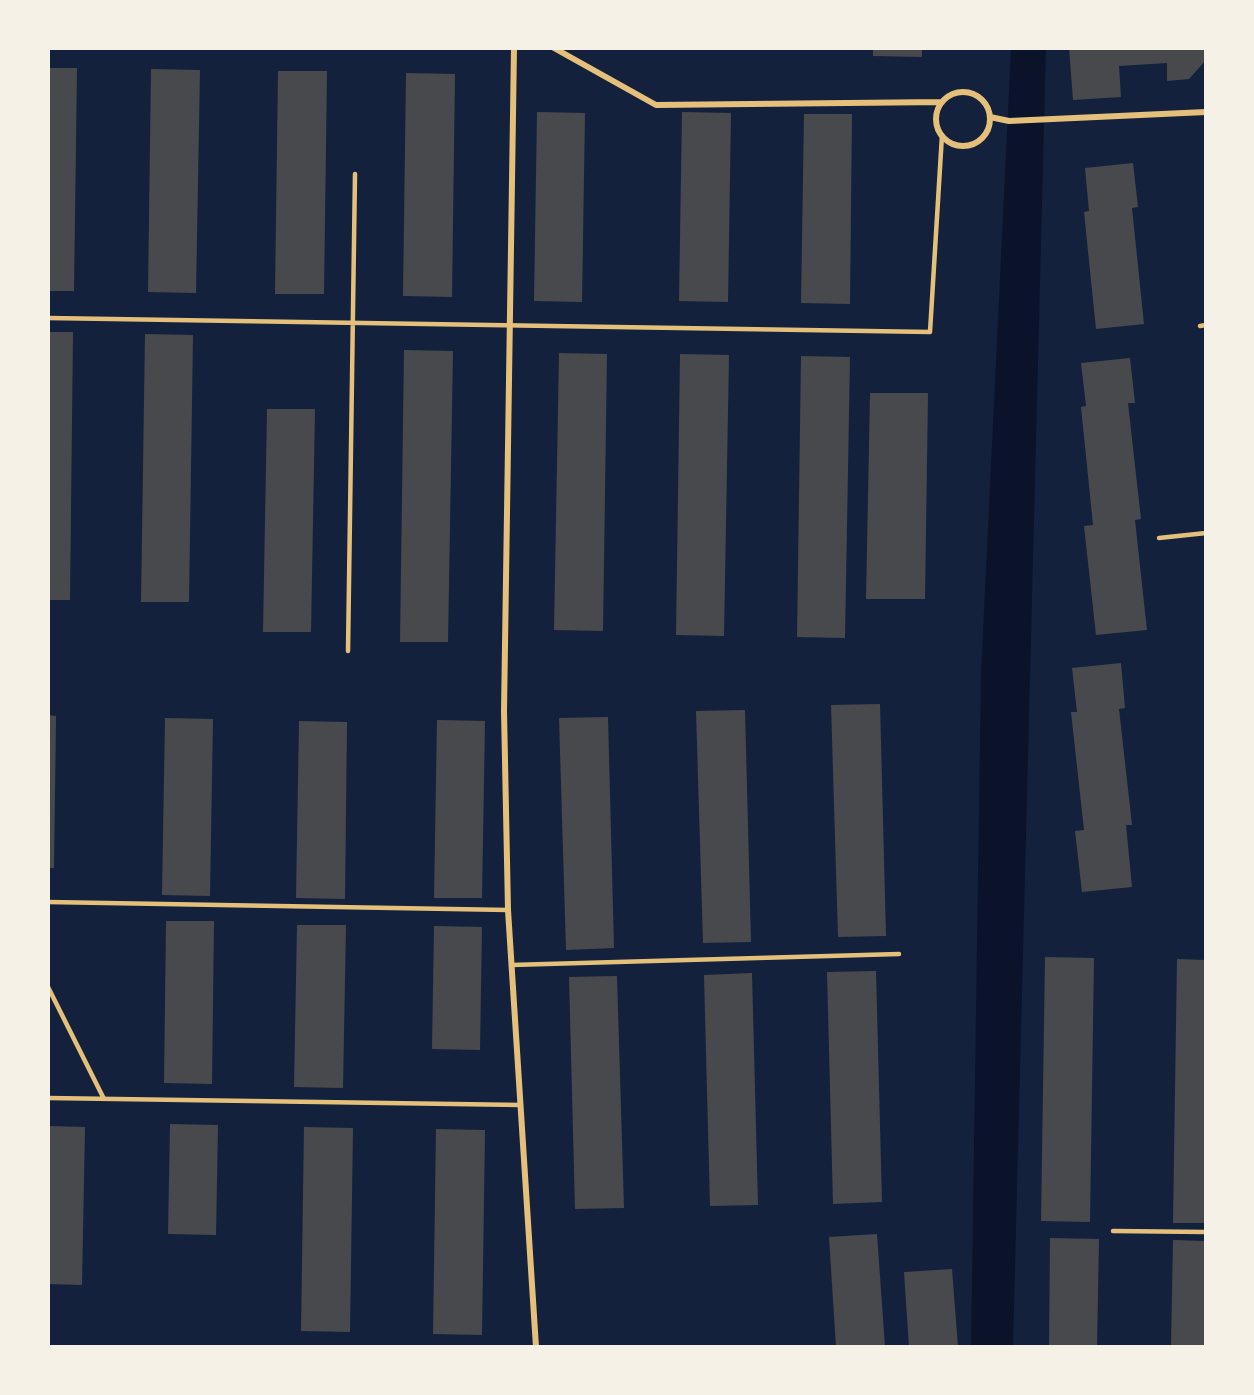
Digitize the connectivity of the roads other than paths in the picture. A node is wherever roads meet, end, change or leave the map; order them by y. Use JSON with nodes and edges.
{"nodes":[{"id":1,"x":514,"y":48,"type":"edge"},
{"id":2,"x":554,"y":48,"type":"edge"},
{"id":3,"x":942,"y":102,"type":"junction"},
{"id":4,"x":1206,"y":112,"type":"edge"},
{"id":5,"x":990,"y":117,"type":"junction"},
{"id":6,"x":942,"y":135,"type":"junction"},
{"id":7,"x":355,"y":174,"type":"dead end"},
{"id":8,"x":48,"y":318,"type":"edge"},
{"id":9,"x":353,"y":323,"type":"junction"},
{"id":10,"x":510,"y":325,"type":"junction"},
{"id":11,"x":1206,"y":533,"type":"edge"},
{"id":12,"x":1159,"y":538,"type":"dead end"},
{"id":13,"x":348,"y":651,"type":"dead end"},
{"id":14,"x":48,"y":902,"type":"edge"},
{"id":15,"x":508,"y":910,"type":"junction"},
{"id":16,"x":899,"y":954,"type":"dead end"},
{"id":17,"x":511,"y":965,"type":"junction"},
{"id":18,"x":48,"y":987,"type":"edge"},
{"id":19,"x":48,"y":1098,"type":"edge"},
{"id":20,"x":104,"y":1099,"type":"junction"},
{"id":21,"x":521,"y":1106,"type":"junction"},
{"id":22,"x":1113,"y":1231,"type":"dead end"},
{"id":23,"x":1206,"y":1232,"type":"edge"},
{"id":24,"x":536,"y":1347,"type":"edge"}],
"edges":[{"from":1,"to":10,"type":"street"},
{"from":2,"to":3,"type":"street"},
{"from":3,"to":5,"type":"street"},
{"from":3,"to":6,"type":"street"},
{"from":4,"to":5,"type":"street"},
{"from":5,"to":6,"type":"street"},
{"from":6,"to":10,"type":"lane"},
{"from":7,"to":9,"type":"lane"},
{"from":8,"to":9,"type":"lane"},
{"from":9,"to":10,"type":"lane"},
{"from":9,"to":13,"type":"lane"},
{"from":10,"to":15,"type":"street"},
{"from":11,"to":12,"type":"lane"},
{"from":14,"to":15,"type":"lane"},
{"from":15,"to":17,"type":"street"},
{"from":16,"to":17,"type":"lane"},
{"from":17,"to":21,"type":"street"},
{"from":18,"to":20,"type":"lane"},
{"from":19,"to":20,"type":"lane"},
{"from":20,"to":21,"type":"lane"},
{"from":21,"to":24,"type":"street"},
{"from":22,"to":23,"type":"lane"}]}
